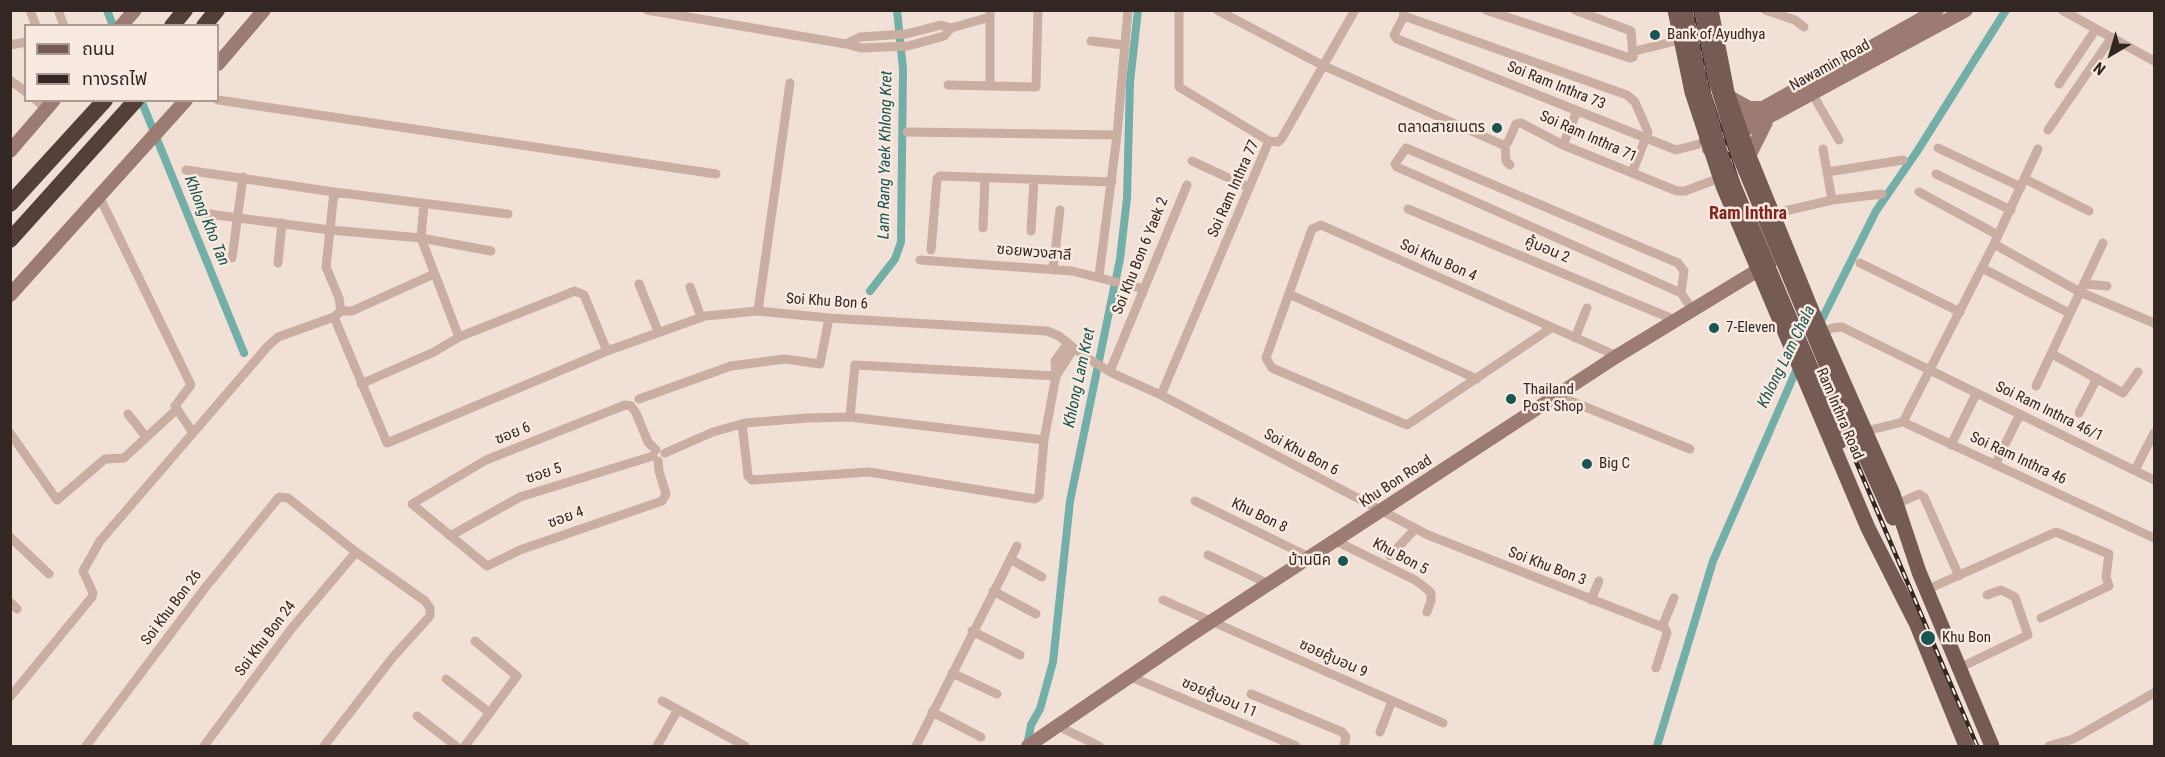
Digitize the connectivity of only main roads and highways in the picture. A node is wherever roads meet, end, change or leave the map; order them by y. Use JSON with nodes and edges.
{"nodes":[{"id":1,"x":185,"y":10,"type":"edge"},
{"id":2,"x":218,"y":10,"type":"edge"},
{"id":3,"x":264,"y":10,"type":"edge"},
{"id":4,"x":1675,"y":10,"type":"edge"},
{"id":5,"x":1685,"y":10,"type":"edge"},
{"id":6,"x":1702,"y":10,"type":"edge"},
{"id":7,"x":1711,"y":10,"type":"edge"},
{"id":8,"x":1937,"y":10,"type":"edge"},
{"id":9,"x":1966,"y":10,"type":"edge"},
{"id":10,"x":174,"y":24,"type":"edge"},
{"id":11,"x":206,"y":24,"type":"edge"},
{"id":12,"x":219,"y":63,"type":"edge"},
{"id":13,"x":1692,"y":92,"type":"junction"},
{"id":14,"x":1728,"y":94,"type":"junction"},
{"id":15,"x":103,"y":102,"type":"edge"},
{"id":16,"x":134,"y":102,"type":"edge"},
{"id":17,"x":184,"y":102,"type":"edge"},
{"id":18,"x":45,"y":104,"type":"edge"},
{"id":19,"x":1766,"y":114,"type":"junction"},
{"id":20,"x":1739,"y":128,"type":"junction"},
{"id":21,"x":1707,"y":144,"type":"junction"},
{"id":22,"x":10,"y":151,"type":"edge"},
{"id":23,"x":1749,"y":156,"type":"junction"},
{"id":24,"x":1756,"y":174,"type":"junction"},
{"id":25,"x":1722,"y":182,"type":"junction"},
{"id":26,"x":1764,"y":193,"type":"junction"},
{"id":27,"x":10,"y":204,"type":"edge"},
{"id":28,"x":10,"y":240,"type":"edge"},
{"id":29,"x":1789,"y":254,"type":"junction"},
{"id":30,"x":1764,"y":267,"type":"junction"},
{"id":31,"x":10,"y":296,"type":"edge"},
{"id":32,"x":1810,"y":306,"type":"junction"},
{"id":33,"x":1776,"y":313,"type":"junction"},
{"id":34,"x":1861,"y":433,"type":"junction"},
{"id":35,"x":1919,"y":572,"type":"junction"},
{"id":36,"x":1915,"y":621,"type":"junction"},
{"id":37,"x":1032,"y":744,"type":"edge"},
{"id":38,"x":1966,"y":747,"type":"edge"},
{"id":39,"x":1992,"y":747,"type":"edge"}],
"edges":[{"from":1,"to":10,"type":"highway"},
{"from":2,"to":11,"type":"highway"},
{"from":3,"to":12,"type":"main road"},
{"from":4,"to":13,"type":"main road","name":"Ram Inthra Road"},
{"from":5,"to":36,"type":"main road","name":"Ram Inthra Road","bridge":true},
{"from":6,"to":34,"type":"main road","name":"Ram Inthra Road","bridge":true},
{"from":7,"to":14,"type":"main road","name":"Ram Inthra Road"},
{"from":8,"to":19,"type":"main road","name":"Nawamin Road"},
{"from":9,"to":19,"type":"main road","name":"Nawamin Road"},
{"from":13,"to":14,"type":"main road"},
{"from":13,"to":21,"type":"main road","name":"Ram Inthra Road"},
{"from":14,"to":19,"type":"main road"},
{"from":14,"to":20,"type":"main road","name":"Ram Inthra Road"},
{"from":15,"to":27,"type":"highway"},
{"from":16,"to":28,"type":"highway"},
{"from":17,"to":31,"type":"main road"},
{"from":18,"to":22,"type":"main road"},
{"from":19,"to":20,"type":"main road","name":"Nawamin Road"},
{"from":19,"to":23,"type":"main road"},
{"from":20,"to":21,"type":"main road","name":"Nawamin Road"},
{"from":20,"to":23,"type":"main road","name":"Ram Inthra Road"},
{"from":21,"to":25,"type":"main road","name":"Ram Inthra Road"},
{"from":23,"to":24,"type":"main road","name":"Ram Inthra Road"},
{"from":24,"to":25,"type":"main road"},
{"from":24,"to":26,"type":"main road","name":"Ram Inthra Road"},
{"from":25,"to":30,"type":"main road","name":"Ram Inthra Road"},
{"from":26,"to":29,"type":"main road","name":"Ram Inthra Road"},
{"from":26,"to":30,"type":"main road"},
{"from":29,"to":30,"type":"main road","name":"Khu Bon Road"},
{"from":29,"to":32,"type":"main road","name":"Ram Inthra Road"},
{"from":30,"to":33,"type":"main road","name":"Ram Inthra Road"},
{"from":30,"to":37,"type":"main road","name":"Khu Bon Road"},
{"from":32,"to":33,"type":"main road"},
{"from":32,"to":34,"type":"main road","name":"Ram Inthra Road"},
{"from":33,"to":36,"type":"main road","name":"Ram Inthra Road"},
{"from":34,"to":35,"type":"main road","name":"Ram Inthra Road"},
{"from":34,"to":35,"type":"main road","name":"Ram Inthra Road"},
{"from":35,"to":39,"type":"main road","name":"Ram Inthra Road"},
{"from":36,"to":38,"type":"main road","name":"Ram Inthra Road"}]}
